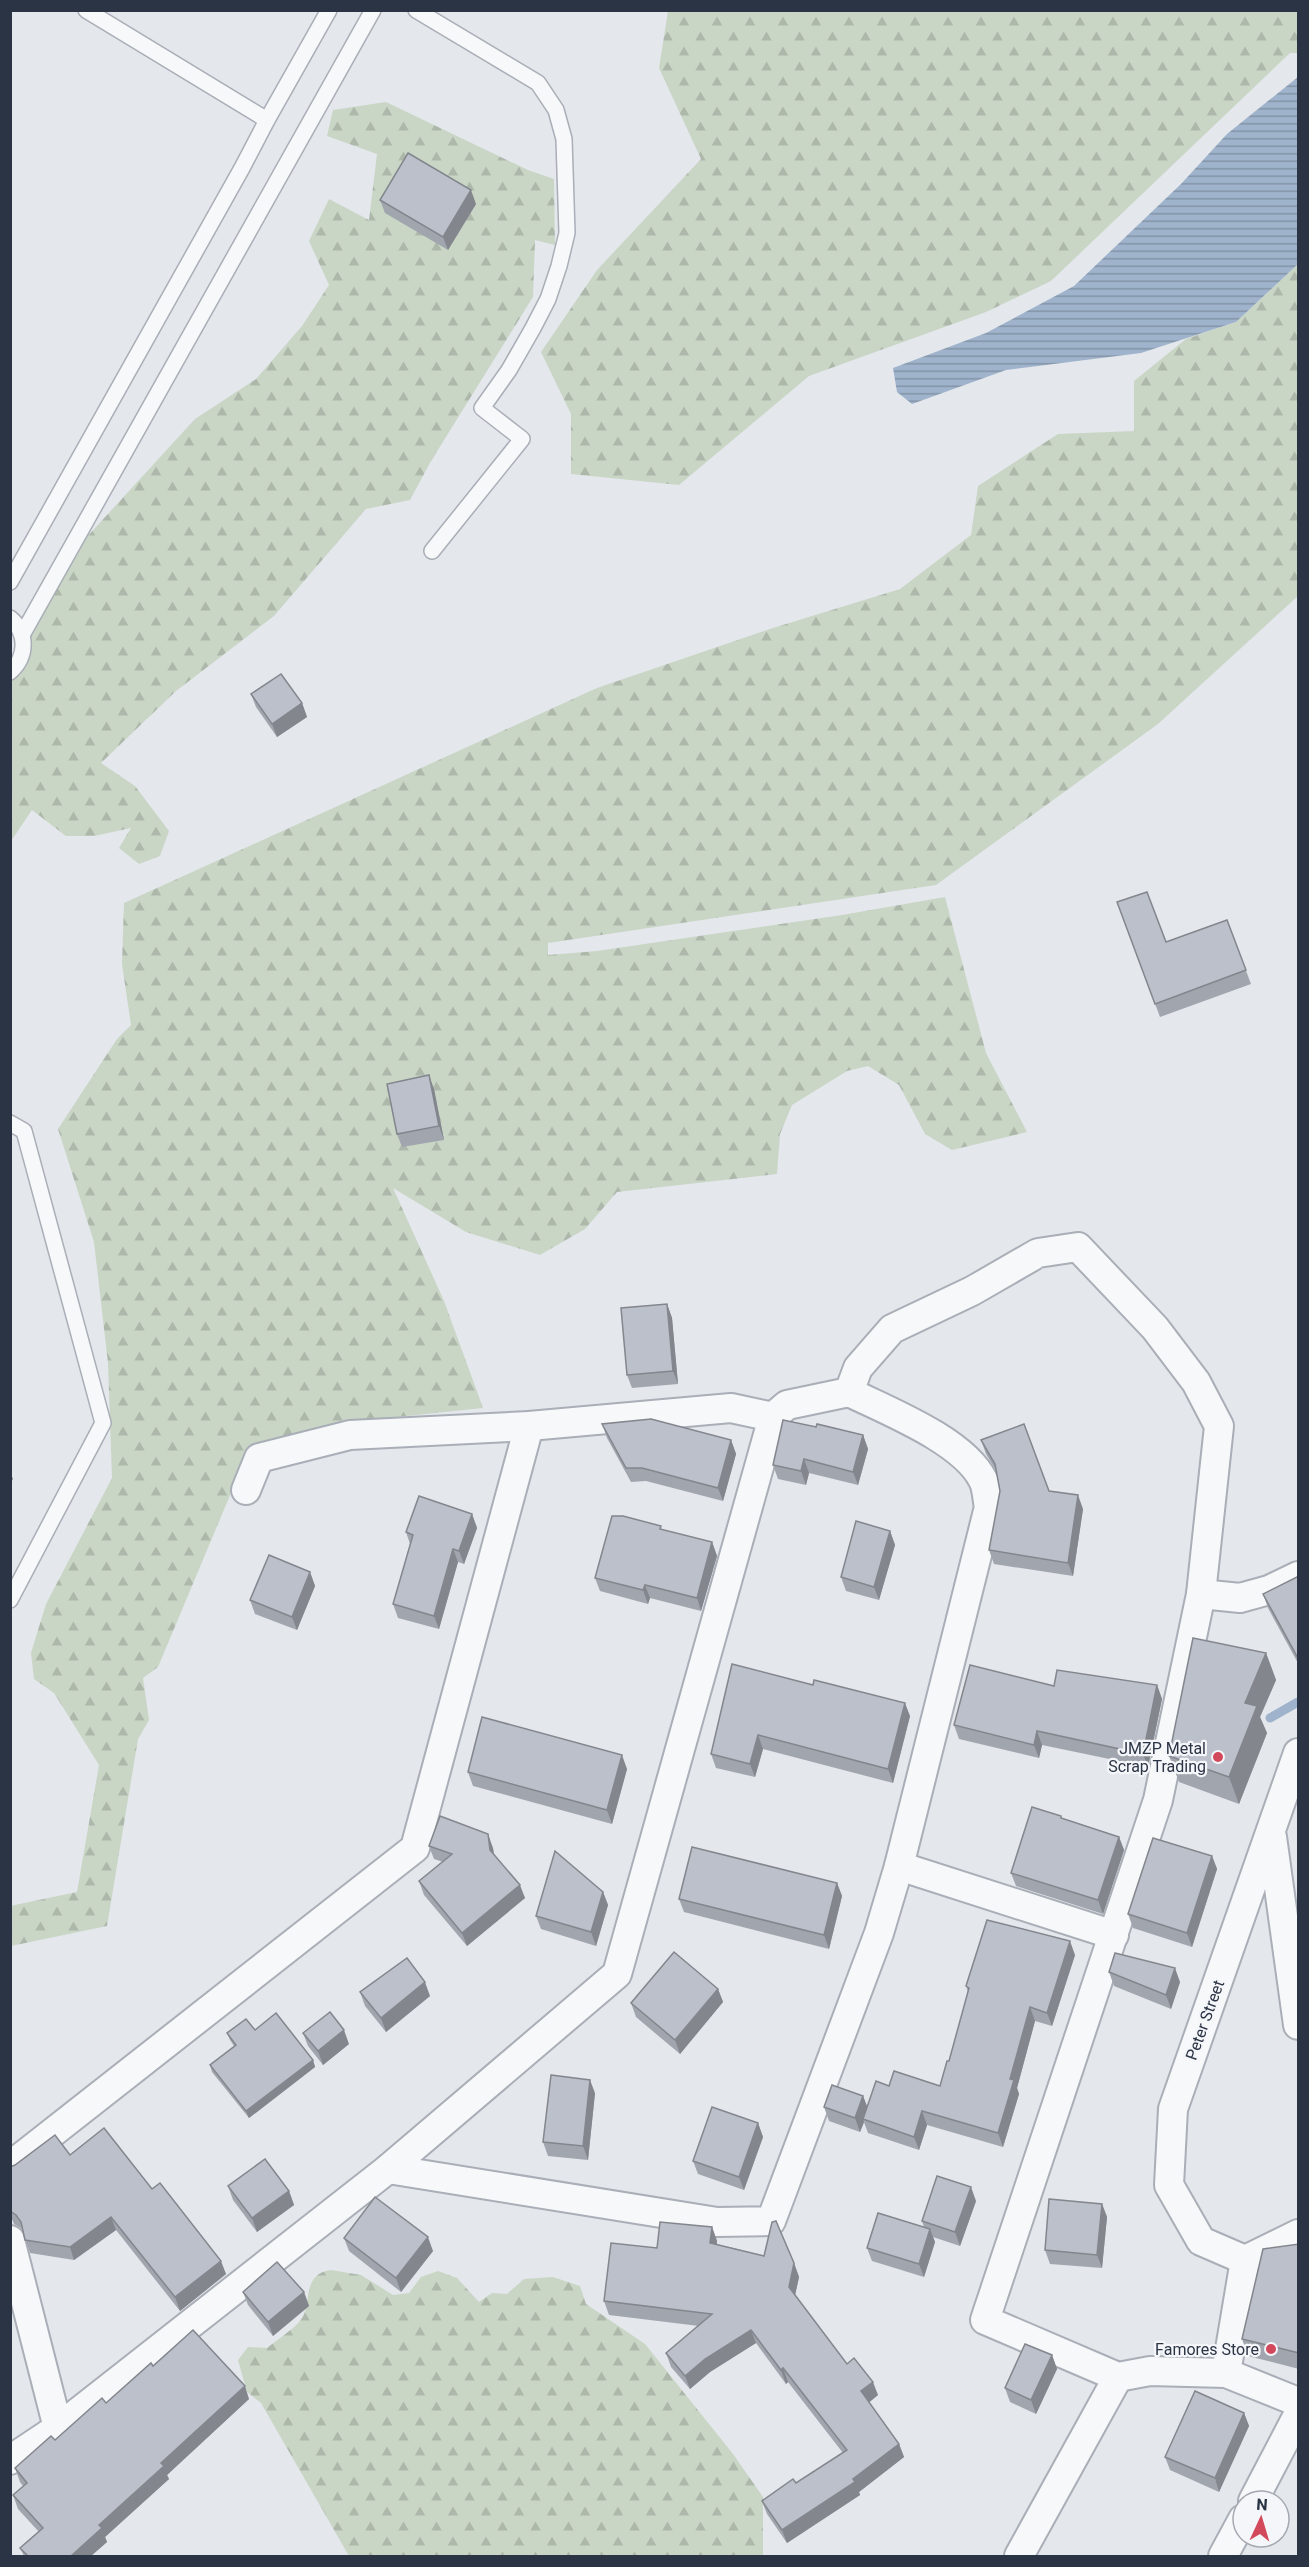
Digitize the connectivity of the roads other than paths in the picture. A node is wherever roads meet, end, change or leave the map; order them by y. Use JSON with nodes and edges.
{"nodes":[{"id":1,"x":86,"y":10,"type":"edge"},
{"id":2,"x":329,"y":10,"type":"edge"},
{"id":3,"x":372,"y":10,"type":"edge"},
{"id":4,"x":416,"y":10,"type":"edge"},
{"id":5,"x":267,"y":120,"type":"junction"},
{"id":6,"x":432,"y":551,"type":"dead end"},
{"id":7,"x":10,"y":582,"type":"edge"},
{"id":8,"x":10,"y":618,"type":"edge"},
{"id":9,"x":22,"y":635,"type":"junction"},
{"id":10,"x":10,"y":672,"type":"edge"},
{"id":11,"x":10,"y":1123,"type":"edge"},
{"id":12,"x":849,"y":1392,"type":"junction"},
{"id":13,"x":773,"y":1417,"type":"junction"},
{"id":14,"x":529,"y":1426,"type":"junction"},
{"id":15,"x":246,"y":1491,"type":"dead end"},
{"id":16,"x":1299,"y":1576,"type":"edge"},
{"id":17,"x":1201,"y":1594,"type":"junction"},
{"id":18,"x":10,"y":1600,"type":"edge"},
{"id":19,"x":1299,"y":1753,"type":"edge"},
{"id":20,"x":1271,"y":1833,"type":"junction"},
{"id":21,"x":899,"y":1866,"type":"junction"},
{"id":22,"x":1114,"y":1935,"type":"junction"},
{"id":23,"x":1299,"y":2025,"type":"edge"},
{"id":24,"x":10,"y":2166,"type":"edge"},
{"id":25,"x":388,"y":2169,"type":"junction"},
{"id":26,"x":1299,"y":2234,"type":"edge"},
{"id":27,"x":10,"y":2240,"type":"edge"},
{"id":28,"x":1245,"y":2260,"type":"junction"},
{"id":29,"x":1226,"y":2373,"type":"junction"},
{"id":30,"x":1118,"y":2377,"type":"junction"},
{"id":31,"x":1299,"y":2402,"type":"edge"},
{"id":32,"x":1299,"y":2415,"type":"edge"},
{"id":33,"x":58,"y":2428,"type":"junction"},
{"id":34,"x":10,"y":2460,"type":"edge"},
{"id":35,"x":1259,"y":2489,"type":"edge"},
{"id":36,"x":1231,"y":2541,"type":"edge"},
{"id":37,"x":1019,"y":2556,"type":"edge"},
{"id":38,"x":1223,"y":2556,"type":"edge"}],
"edges":[{"from":1,"to":5,"type":"lane"},
{"from":2,"to":5,"type":"lane"},
{"from":3,"to":9,"type":"lane"},
{"from":4,"to":6,"type":"lane"},
{"from":5,"to":7,"type":"lane"},
{"from":8,"to":9,"type":"lane"},
{"from":9,"to":10,"type":"lane"},
{"from":11,"to":18,"type":"lane"},
{"from":12,"to":13,"type":"street"},
{"from":12,"to":17,"type":"street"},
{"from":12,"to":21,"type":"street"},
{"from":13,"to":14,"type":"street"},
{"from":13,"to":25,"type":"street"},
{"from":14,"to":15,"type":"street"},
{"from":14,"to":24,"type":"street"},
{"from":16,"to":17,"type":"street"},
{"from":17,"to":22,"type":"street"},
{"from":19,"to":20,"type":"street","name":"Peter Street"},
{"from":20,"to":23,"type":"street"},
{"from":20,"to":28,"type":"street","name":"Peter Street"},
{"from":21,"to":22,"type":"street"},
{"from":21,"to":25,"type":"street"},
{"from":22,"to":30,"type":"street"},
{"from":25,"to":33,"type":"street"},
{"from":26,"to":28,"type":"street"},
{"from":27,"to":33,"type":"street"},
{"from":28,"to":29,"type":"street"},
{"from":29,"to":30,"type":"street"},
{"from":29,"to":31,"type":"street"},
{"from":30,"to":37,"type":"street"},
{"from":32,"to":35,"type":"street"},
{"from":33,"to":34,"type":"street"},
{"from":36,"to":38,"type":"street"}]}
